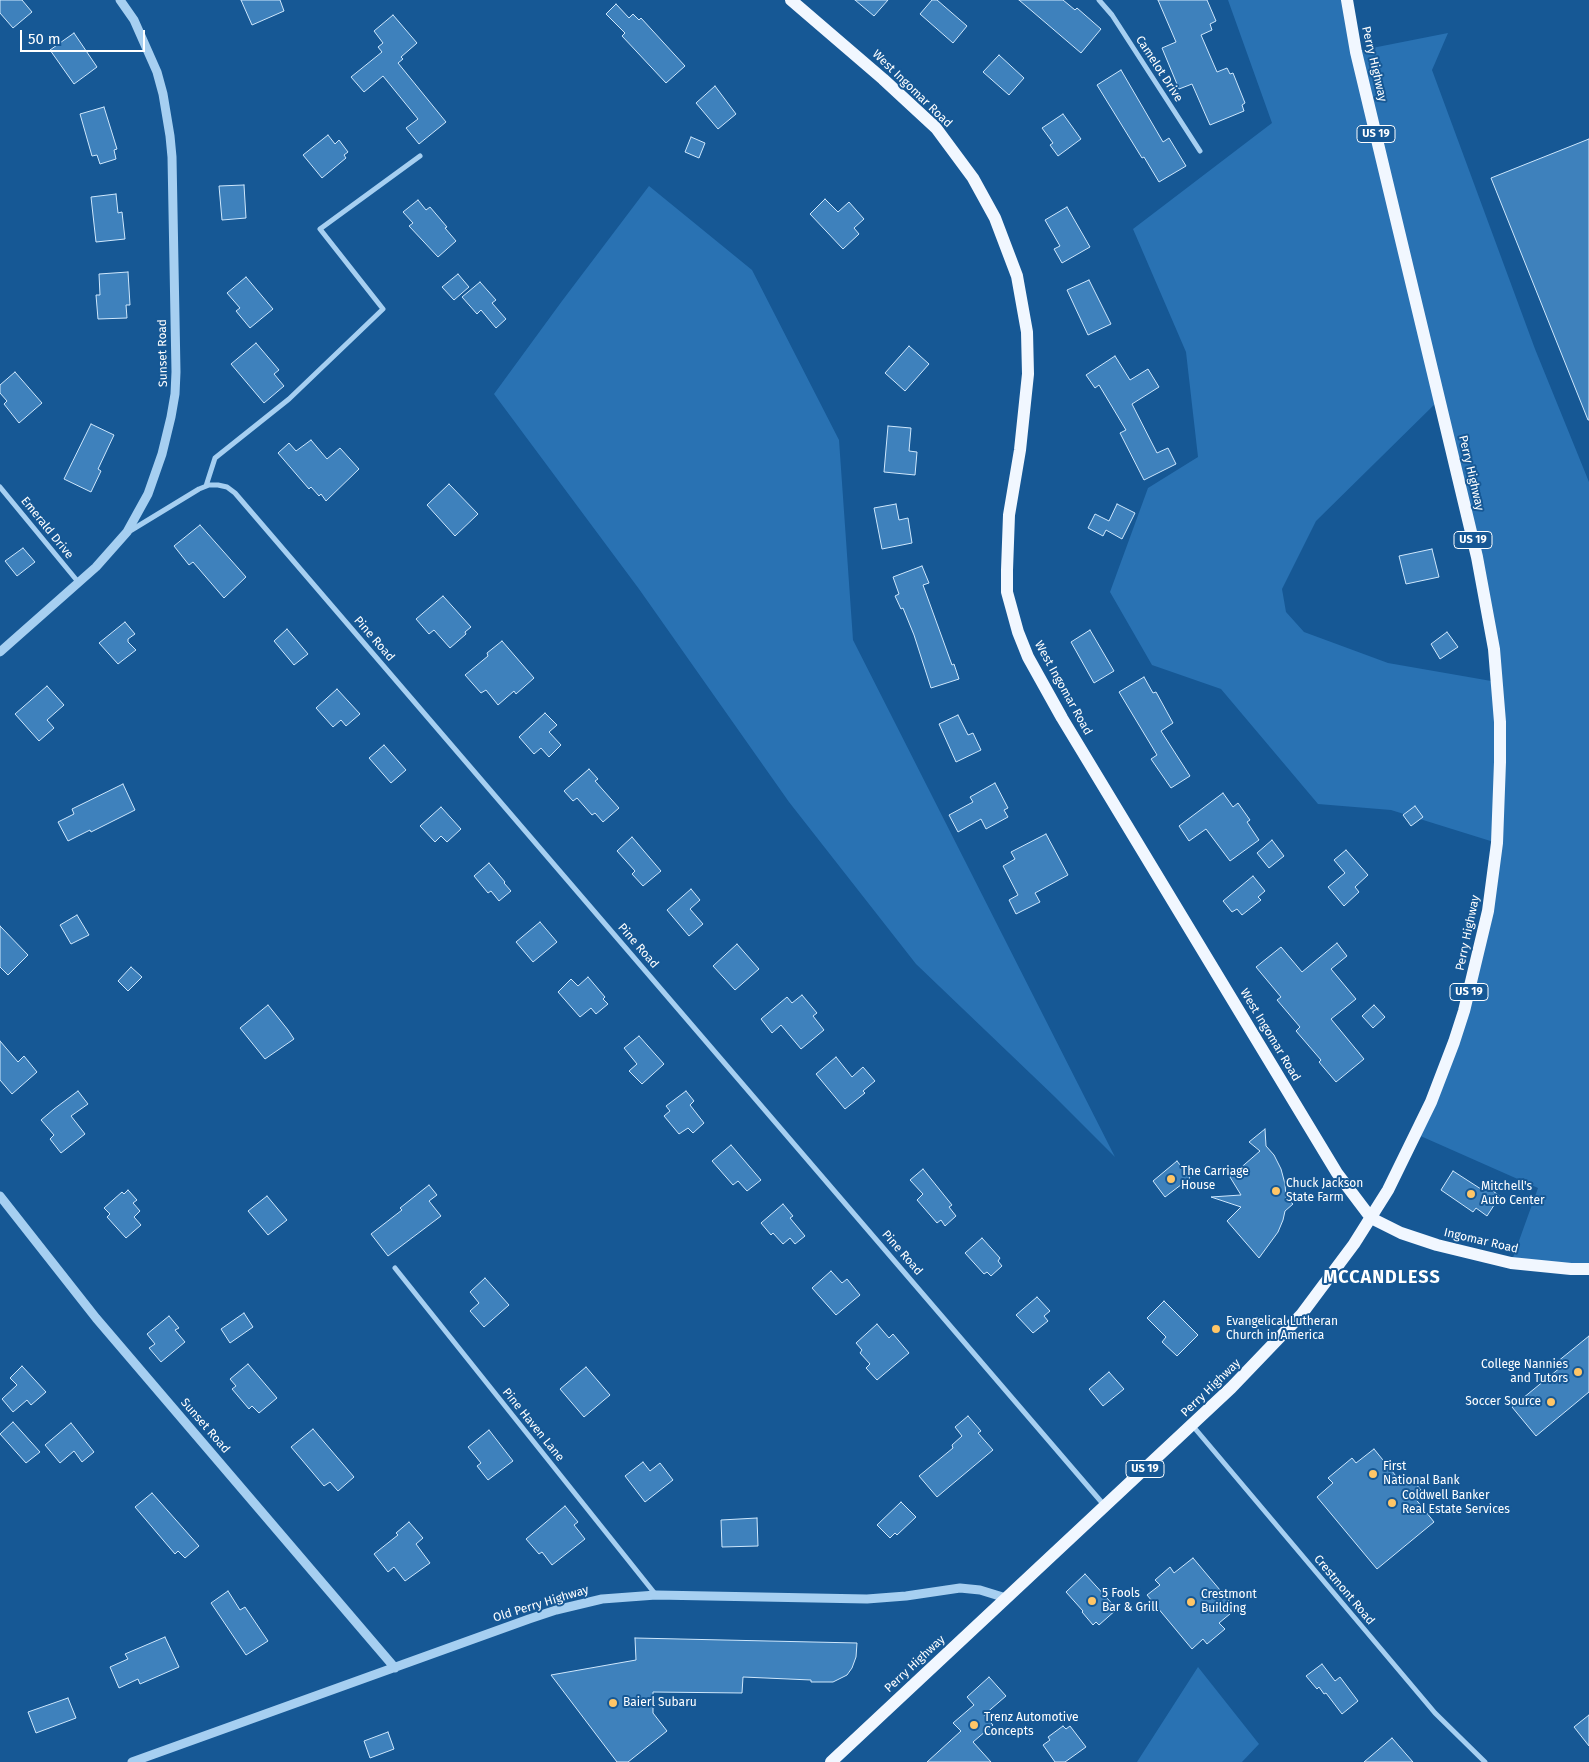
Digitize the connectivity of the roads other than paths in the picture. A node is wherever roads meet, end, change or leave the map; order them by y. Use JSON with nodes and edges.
{"nodes":[{"id":1,"x":120,"y":0,"type":"edge"},
{"id":2,"x":791,"y":0,"type":"edge"},
{"id":3,"x":1099,"y":0,"type":"edge"},
{"id":4,"x":1348,"y":0,"type":"edge"},
{"id":5,"x":1200,"y":151,"type":"dead end"},
{"id":6,"x":420,"y":156,"type":"dead end"},
{"id":7,"x":0,"y":486,"type":"edge"},
{"id":8,"x":206,"y":486,"type":"junction"},
{"id":9,"x":127,"y":532,"type":"junction"},
{"id":10,"x":79,"y":583,"type":"junction"},
{"id":11,"x":0,"y":652,"type":"edge"},
{"id":12,"x":0,"y":1196,"type":"edge"},
{"id":13,"x":1371,"y":1218,"type":"junction"},
{"id":14,"x":394,"y":1268,"type":"dead end"},
{"id":15,"x":1589,"y":1269,"type":"edge"},
{"id":16,"x":1192,"y":1425,"type":"junction"},
{"id":17,"x":1105,"y":1506,"type":"junction"},
{"id":18,"x":656,"y":1595,"type":"junction"},
{"id":19,"x":1006,"y":1598,"type":"junction"},
{"id":20,"x":395,"y":1668,"type":"junction"},
{"id":21,"x":132,"y":1762,"type":"edge"},
{"id":22,"x":830,"y":1762,"type":"edge"},
{"id":23,"x":1485,"y":1762,"type":"edge"}],
"edges":[{"from":1,"to":9,"type":"street","name":"Sunset Road"},
{"from":2,"to":13,"type":"main road","name":"West Ingomar Road"},
{"from":3,"to":5,"type":"street","name":"Camelot Drive"},
{"from":4,"to":13,"type":"main road","name":"Perry Highway","number":"US 19"},
{"from":6,"to":8,"type":"street"},
{"from":7,"to":10,"type":"street","name":"Emerald Drive"},
{"from":8,"to":9,"type":"street"},
{"from":8,"to":17,"type":"street","name":"Pine Road"},
{"from":9,"to":10,"type":"street","name":"Sunset Road"},
{"from":10,"to":11,"type":"street","name":"Sunset Road"},
{"from":12,"to":20,"type":"street","name":"Sunset Road"},
{"from":13,"to":15,"type":"main road","name":"Ingomar Road"},
{"from":13,"to":16,"type":"main road","name":"Perry Highway","number":"US 19"},
{"from":14,"to":18,"type":"street","name":"Pine Haven Lane"},
{"from":16,"to":17,"type":"main road","name":"Perry Highway","number":"US 19"},
{"from":16,"to":23,"type":"street","name":"Crestmont Road"},
{"from":17,"to":19,"type":"main road","name":"Perry Highway","number":"US 19"},
{"from":18,"to":19,"type":"street","name":"Old Perry Highway"},
{"from":18,"to":20,"type":"street","name":"Old Perry Highway"},
{"from":19,"to":22,"type":"main road","name":"Perry Highway","number":"US 19"},
{"from":20,"to":21,"type":"street","name":"Old Perry Highway"}]}
